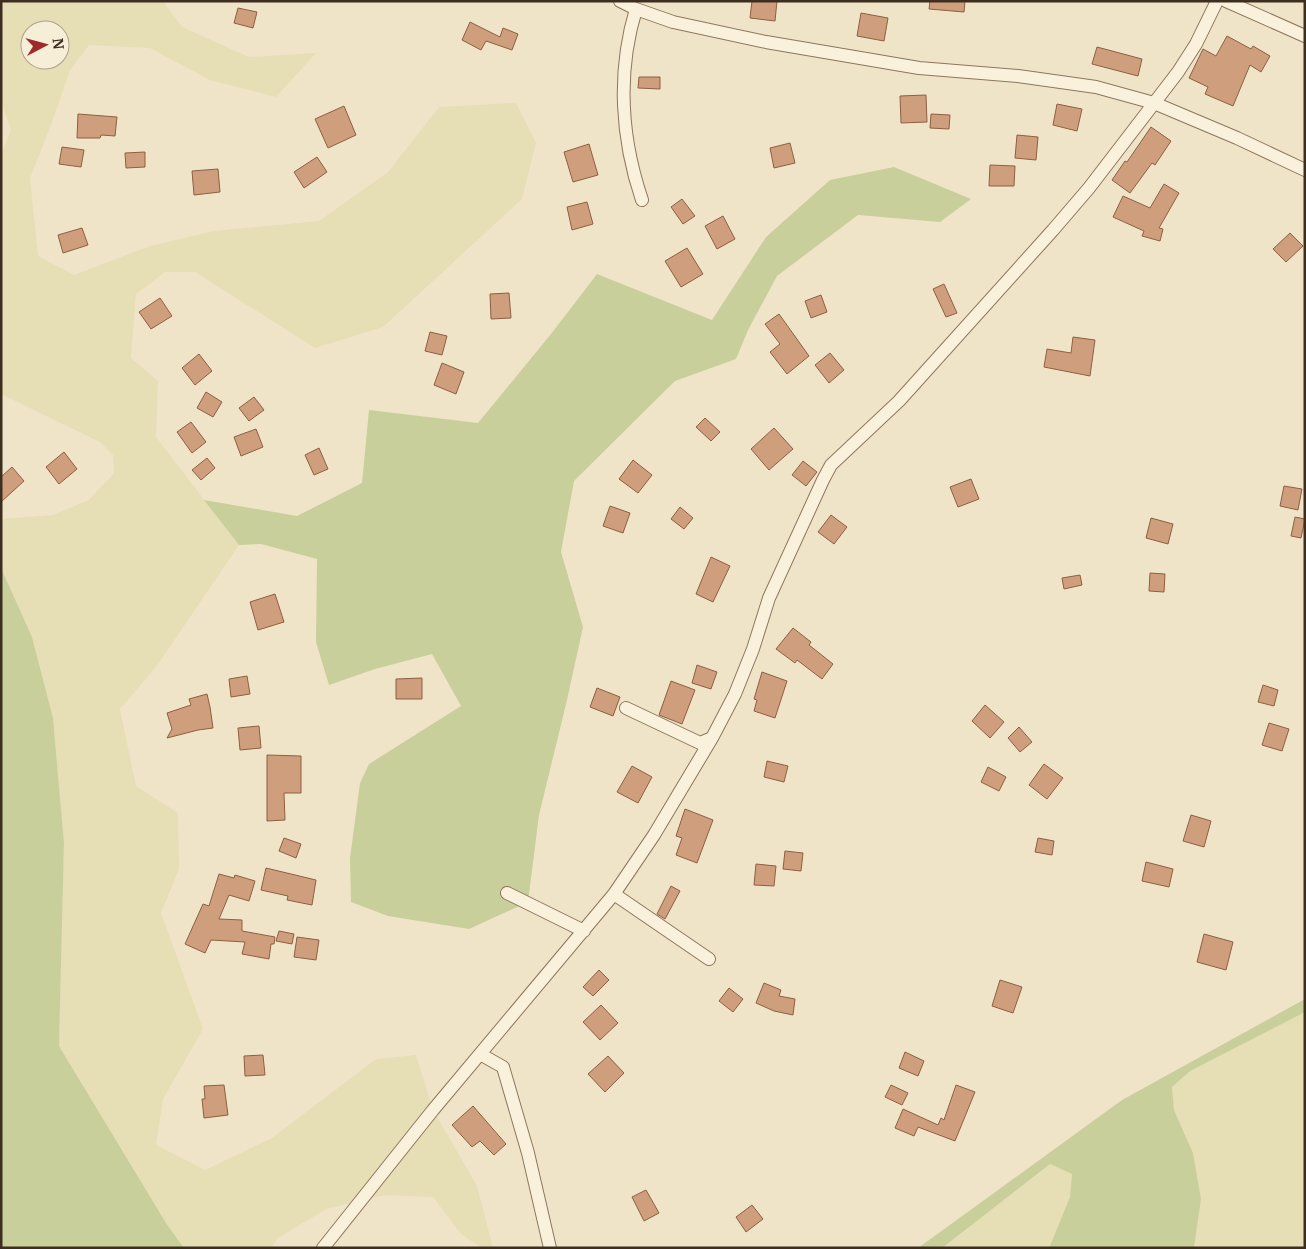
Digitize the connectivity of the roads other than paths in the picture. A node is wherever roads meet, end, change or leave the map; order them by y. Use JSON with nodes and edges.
{"nodes":[{"id":1,"x":620,"y":1,"type":"edge"},
{"id":2,"x":1217,"y":1,"type":"edge"},
{"id":3,"x":1226,"y":1,"type":"edge"},
{"id":4,"x":636,"y":9,"type":"junction"},
{"id":5,"x":1305,"y":36,"type":"edge"},
{"id":6,"x":1154,"y":103,"type":"junction"},
{"id":7,"x":1305,"y":170,"type":"edge"},
{"id":8,"x":642,"y":200,"type":"dead end"},
{"id":9,"x":626,"y":708,"type":"dead end"},
{"id":10,"x":712,"y":738,"type":"junction"},
{"id":11,"x":506,"y":893,"type":"dead end"},
{"id":12,"x":614,"y":894,"type":"junction"},
{"id":13,"x":584,"y":930,"type":"junction"},
{"id":14,"x":709,"y":959,"type":"dead end"},
{"id":15,"x":480,"y":1054,"type":"junction"},
{"id":16,"x":323,"y":1248,"type":"edge"},
{"id":17,"x":550,"y":1248,"type":"edge"}],
"edges":[{"from":1,"to":4,"type":"street"},
{"from":2,"to":6,"type":"street"},
{"from":3,"to":5,"type":"street"},
{"from":4,"to":6,"type":"street"},
{"from":4,"to":8,"type":"street"},
{"from":6,"to":7,"type":"street"},
{"from":6,"to":10,"type":"street"},
{"from":9,"to":10,"type":"street"},
{"from":10,"to":12,"type":"street"},
{"from":11,"to":13,"type":"street"},
{"from":12,"to":13,"type":"street"},
{"from":12,"to":14,"type":"street"},
{"from":13,"to":15,"type":"street"},
{"from":15,"to":16,"type":"street"},
{"from":15,"to":17,"type":"street"}]}
